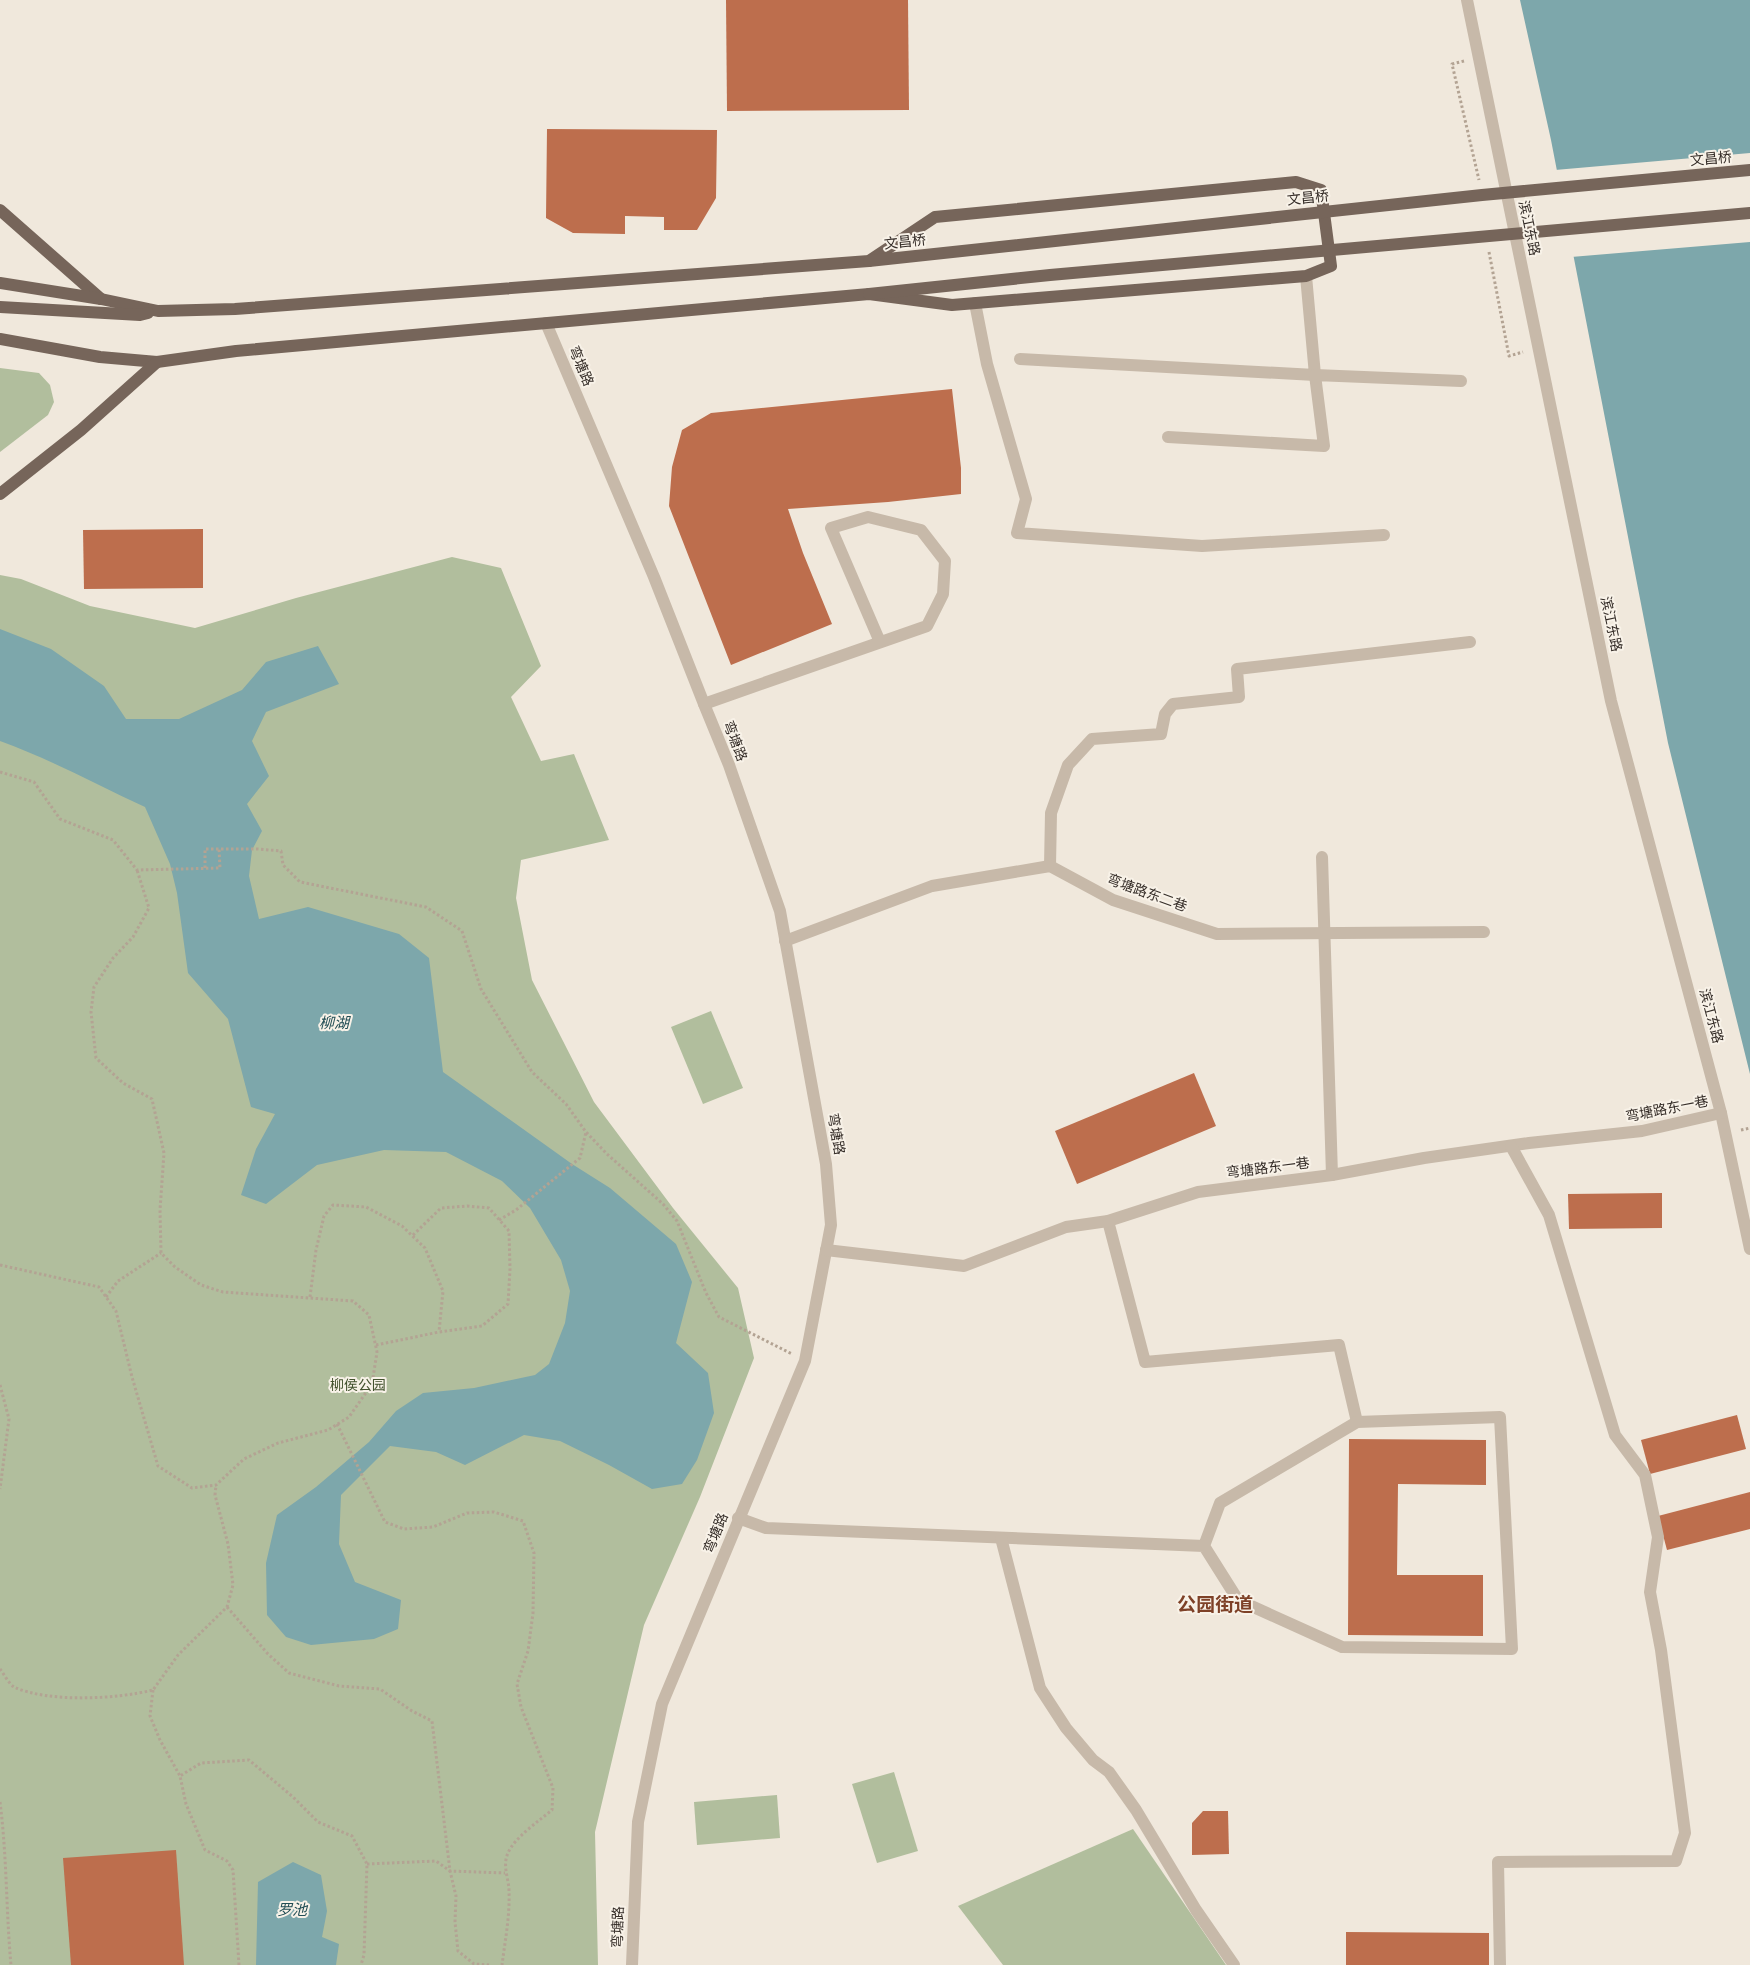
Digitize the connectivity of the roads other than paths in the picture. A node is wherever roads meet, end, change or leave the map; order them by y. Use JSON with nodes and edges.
{"nodes":[{"id":1,"x":1467,"y":0,"type":"edge"},
{"id":2,"x":1750,"y":170,"type":"edge"},
{"id":3,"x":0,"y":210,"type":"edge"},
{"id":4,"x":1750,"y":213,"type":"edge"},
{"id":5,"x":869,"y":261,"type":"junction"},
{"id":6,"x":1306,"y":276,"type":"junction"},
{"id":7,"x":0,"y":283,"type":"edge"},
{"id":8,"x":869,"y":294,"type":"junction"},
{"id":9,"x":101,"y":298,"type":"junction"},
{"id":10,"x":975,"y":303,"type":"junction"},
{"id":11,"x":0,"y":308,"type":"edge"},
{"id":12,"x":158,"y":311,"type":"junction"},
{"id":13,"x":546,"y":324,"type":"junction"},
{"id":14,"x":0,"y":339,"type":"edge"},
{"id":15,"x":1020,"y":359,"type":"dead end"},
{"id":16,"x":157,"y":362,"type":"junction"},
{"id":17,"x":1315,"y":375,"type":"junction"},
{"id":18,"x":1460,"y":381,"type":"dead end"},
{"id":19,"x":1168,"y":437,"type":"dead end"},
{"id":20,"x":0,"y":494,"type":"edge"},
{"id":21,"x":1384,"y":535,"type":"dead end"},
{"id":22,"x":880,"y":642,"type":"junction"},
{"id":23,"x":1470,"y":642,"type":"dead end"},
{"id":24,"x":704,"y":704,"type":"junction"},
{"id":25,"x":1322,"y":857,"type":"dead end"},
{"id":26,"x":1050,"y":866,"type":"junction"},
{"id":27,"x":1324,"y":932,"type":"junction"},
{"id":28,"x":1484,"y":932,"type":"dead end"},
{"id":29,"x":785,"y":941,"type":"junction"},
{"id":30,"x":1721,"y":1113,"type":"junction"},
{"id":31,"x":1511,"y":1146,"type":"junction"},
{"id":32,"x":1332,"y":1175,"type":"junction"},
{"id":33,"x":1108,"y":1220,"type":"junction"},
{"id":34,"x":1750,"y":1249,"type":"edge"},
{"id":35,"x":826,"y":1250,"type":"junction"},
{"id":36,"x":1357,"y":1422,"type":"junction"},
{"id":37,"x":738,"y":1518,"type":"junction"},
{"id":38,"x":1001,"y":1538,"type":"junction"},
{"id":39,"x":1204,"y":1546,"type":"junction"},
{"id":40,"x":632,"y":1965,"type":"edge"},
{"id":41,"x":1234,"y":1965,"type":"edge"},
{"id":42,"x":1500,"y":1965,"type":"edge"}],
"edges":[{"from":1,"to":30,"type":"street","name":"滨江东路"},
{"from":2,"to":5,"type":"main road","name":"文昌桥","bridge":true},
{"from":3,"to":9,"type":"main road"},
{"from":4,"to":8,"type":"main road","bridge":true},
{"from":5,"to":6,"type":"main road"},
{"from":5,"to":12,"type":"main road","name":"文昌桥"},
{"from":6,"to":10,"type":"main road"},
{"from":6,"to":17,"type":"street"},
{"from":7,"to":9,"type":"main road"},
{"from":8,"to":10,"type":"main road"},
{"from":8,"to":13,"type":"main road"},
{"from":9,"to":12,"type":"main road"},
{"from":10,"to":21,"type":"street"},
{"from":11,"to":12,"type":"main road"},
{"from":13,"to":16,"type":"main road"},
{"from":13,"to":24,"type":"street","name":"弯塘路"},
{"from":14,"to":16,"type":"main road"},
{"from":15,"to":17,"type":"street"},
{"from":16,"to":20,"type":"main road"},
{"from":17,"to":18,"type":"street"},
{"from":17,"to":19,"type":"street"},
{"from":22,"to":22,"type":"street"},
{"from":22,"to":24,"type":"street"},
{"from":23,"to":26,"type":"street"},
{"from":24,"to":29,"type":"street","name":"弯塘路"},
{"from":25,"to":27,"type":"street"},
{"from":26,"to":27,"type":"street","name":"弯塘路东二巷"},
{"from":26,"to":29,"type":"street"},
{"from":27,"to":28,"type":"street","name":"弯塘路东二巷"},
{"from":27,"to":32,"type":"street"},
{"from":29,"to":35,"type":"street","name":"弯塘路"},
{"from":30,"to":31,"type":"street","name":"弯塘路东一巷"},
{"from":30,"to":34,"type":"street","name":"滨江东路"},
{"from":31,"to":32,"type":"street","name":"弯塘路东一巷"},
{"from":31,"to":42,"type":"street"},
{"from":32,"to":33,"type":"street","name":"弯塘路东一巷"},
{"from":33,"to":35,"type":"street","name":"弯塘路东一巷"},
{"from":33,"to":36,"type":"street"},
{"from":35,"to":37,"type":"street","name":"弯塘路"},
{"from":36,"to":39,"type":"street"},
{"from":36,"to":39,"type":"street"},
{"from":37,"to":38,"type":"street"},
{"from":37,"to":40,"type":"street","name":"弯塘路"},
{"from":38,"to":39,"type":"street"},
{"from":38,"to":41,"type":"street"}]}
